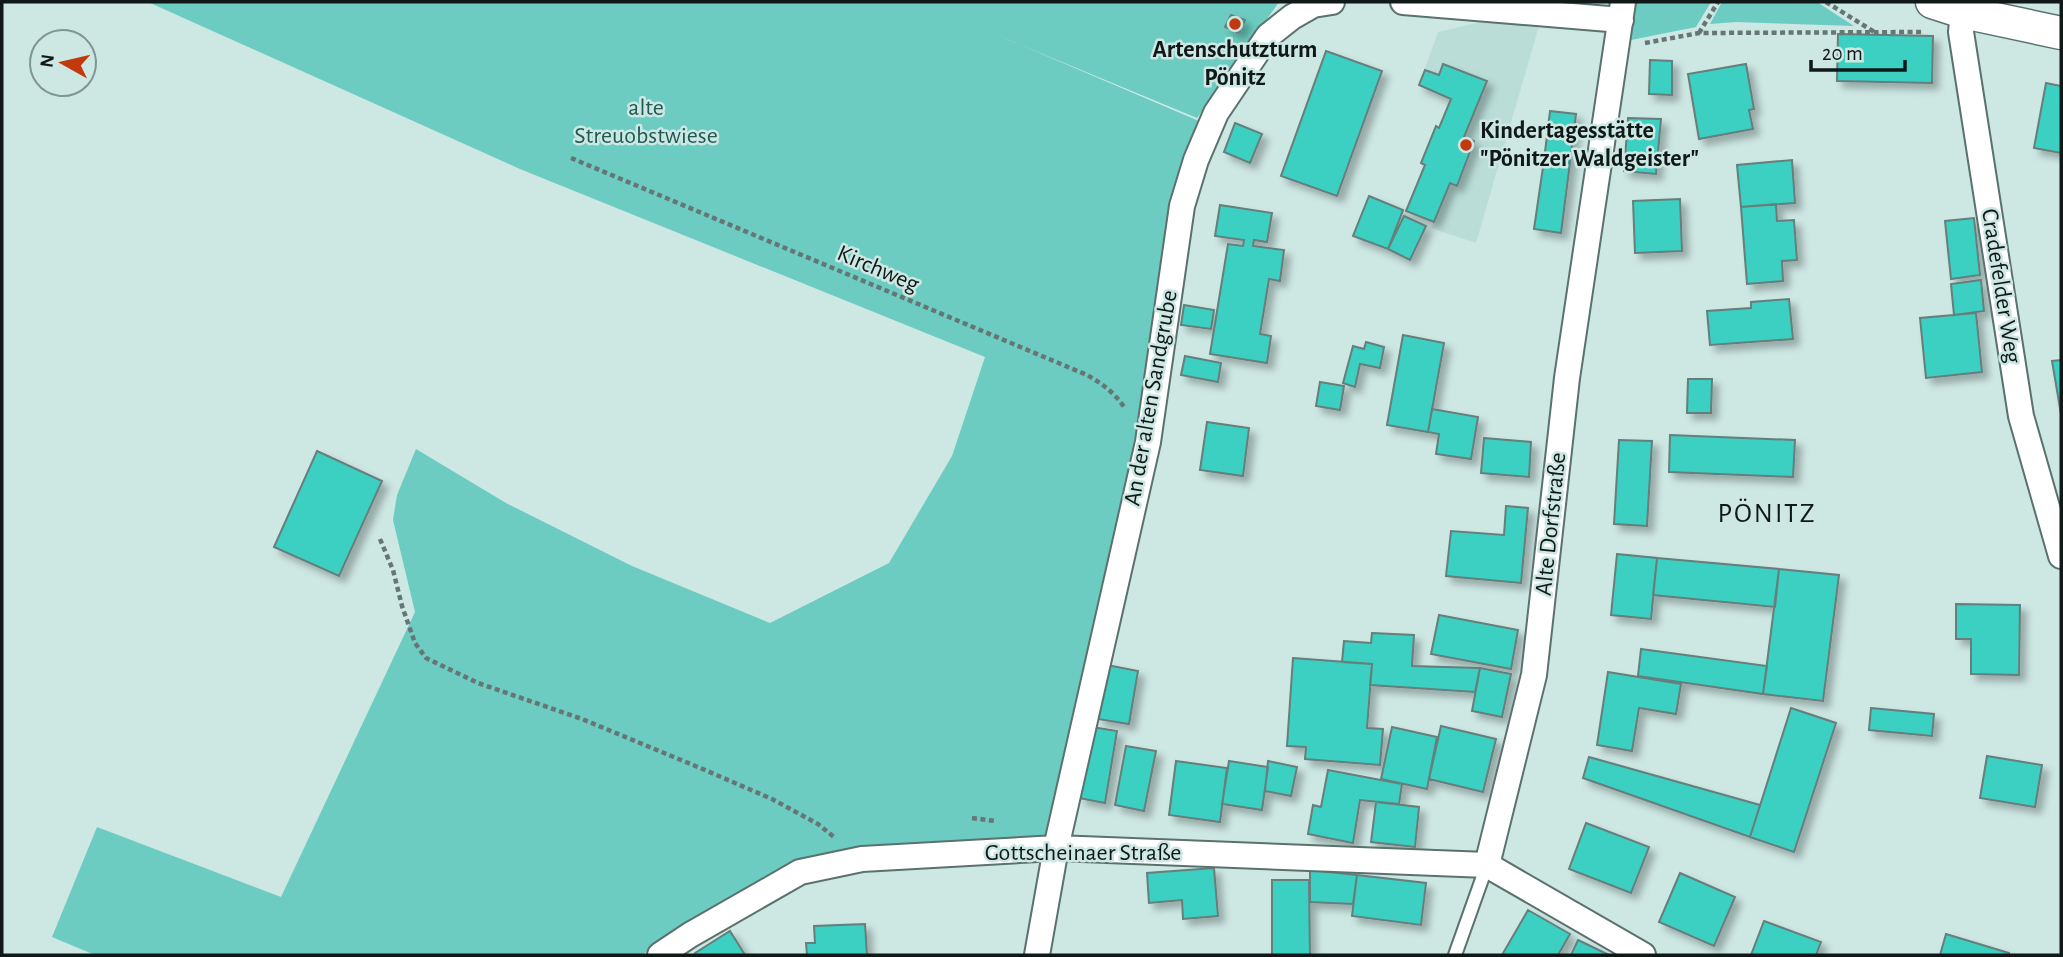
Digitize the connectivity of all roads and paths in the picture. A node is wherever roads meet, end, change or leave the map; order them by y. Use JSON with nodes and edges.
{"nodes":[{"id":1,"x":1332,"y":2,"type":"edge"},
{"id":2,"x":1403,"y":2,"type":"edge"},
{"id":3,"x":1718,"y":2,"type":"edge"},
{"id":4,"x":1826,"y":2,"type":"edge"},
{"id":5,"x":1932,"y":2,"type":"edge"},
{"id":6,"x":1622,"y":11,"type":"edge"},
{"id":7,"x":1962,"y":22,"type":"junction"},
{"id":8,"x":1699,"y":33,"type":"junction"},
{"id":9,"x":1876,"y":33,"type":"junction"},
{"id":10,"x":2061,"y":33,"type":"edge"},
{"id":11,"x":1616,"y":49,"type":"junction"},
{"id":12,"x":571,"y":158,"type":"dead end"},
{"id":13,"x":1147,"y":442,"type":"junction"},
{"id":14,"x":380,"y":539,"type":"dead end"},
{"id":15,"x":2061,"y":556,"type":"edge"},
{"id":16,"x":1056,"y":848,"type":"junction"},
{"id":17,"x":862,"y":859,"type":"junction"},
{"id":18,"x":1487,"y":865,"type":"junction"},
{"id":19,"x":660,"y":955,"type":"edge"},
{"id":20,"x":1037,"y":955,"type":"edge"},
{"id":21,"x":1455,"y":955,"type":"edge"},
{"id":22,"x":1643,"y":955,"type":"edge"}],
"edges":[{"from":1,"to":13,"type":"street","name":"An der alten Sandgrube"},
{"from":2,"to":6,"type":"street"},
{"from":3,"to":8,"type":"path"},
{"from":4,"to":9,"type":"path"},
{"from":5,"to":7,"type":"street"},
{"from":6,"to":11,"type":"street","name":"Alte Dorfstraße"},
{"from":7,"to":9,"type":"path"},
{"from":7,"to":10,"type":"street"},
{"from":7,"to":15,"type":"street","name":"Cradefelder Weg"},
{"from":8,"to":9,"type":"path"},
{"from":8,"to":11,"type":"path"},
{"from":11,"to":18,"type":"street","name":"Alte Dorfstraße"},
{"from":12,"to":13,"type":"path","name":"Kirchweg"},
{"from":13,"to":16,"type":"street","name":"An der alten Sandgrube"},
{"from":14,"to":17,"type":"path"},
{"from":16,"to":17,"type":"street","name":"Gottscheinaer Straße"},
{"from":16,"to":18,"type":"street","name":"Gottscheinaer Straße"},
{"from":16,"to":20,"type":"street","name":"An der alten Sandgrube"},
{"from":17,"to":19,"type":"street","name":"Gottscheinaer Straße"},
{"from":18,"to":21,"type":"lane"},
{"from":18,"to":22,"type":"street"}]}
